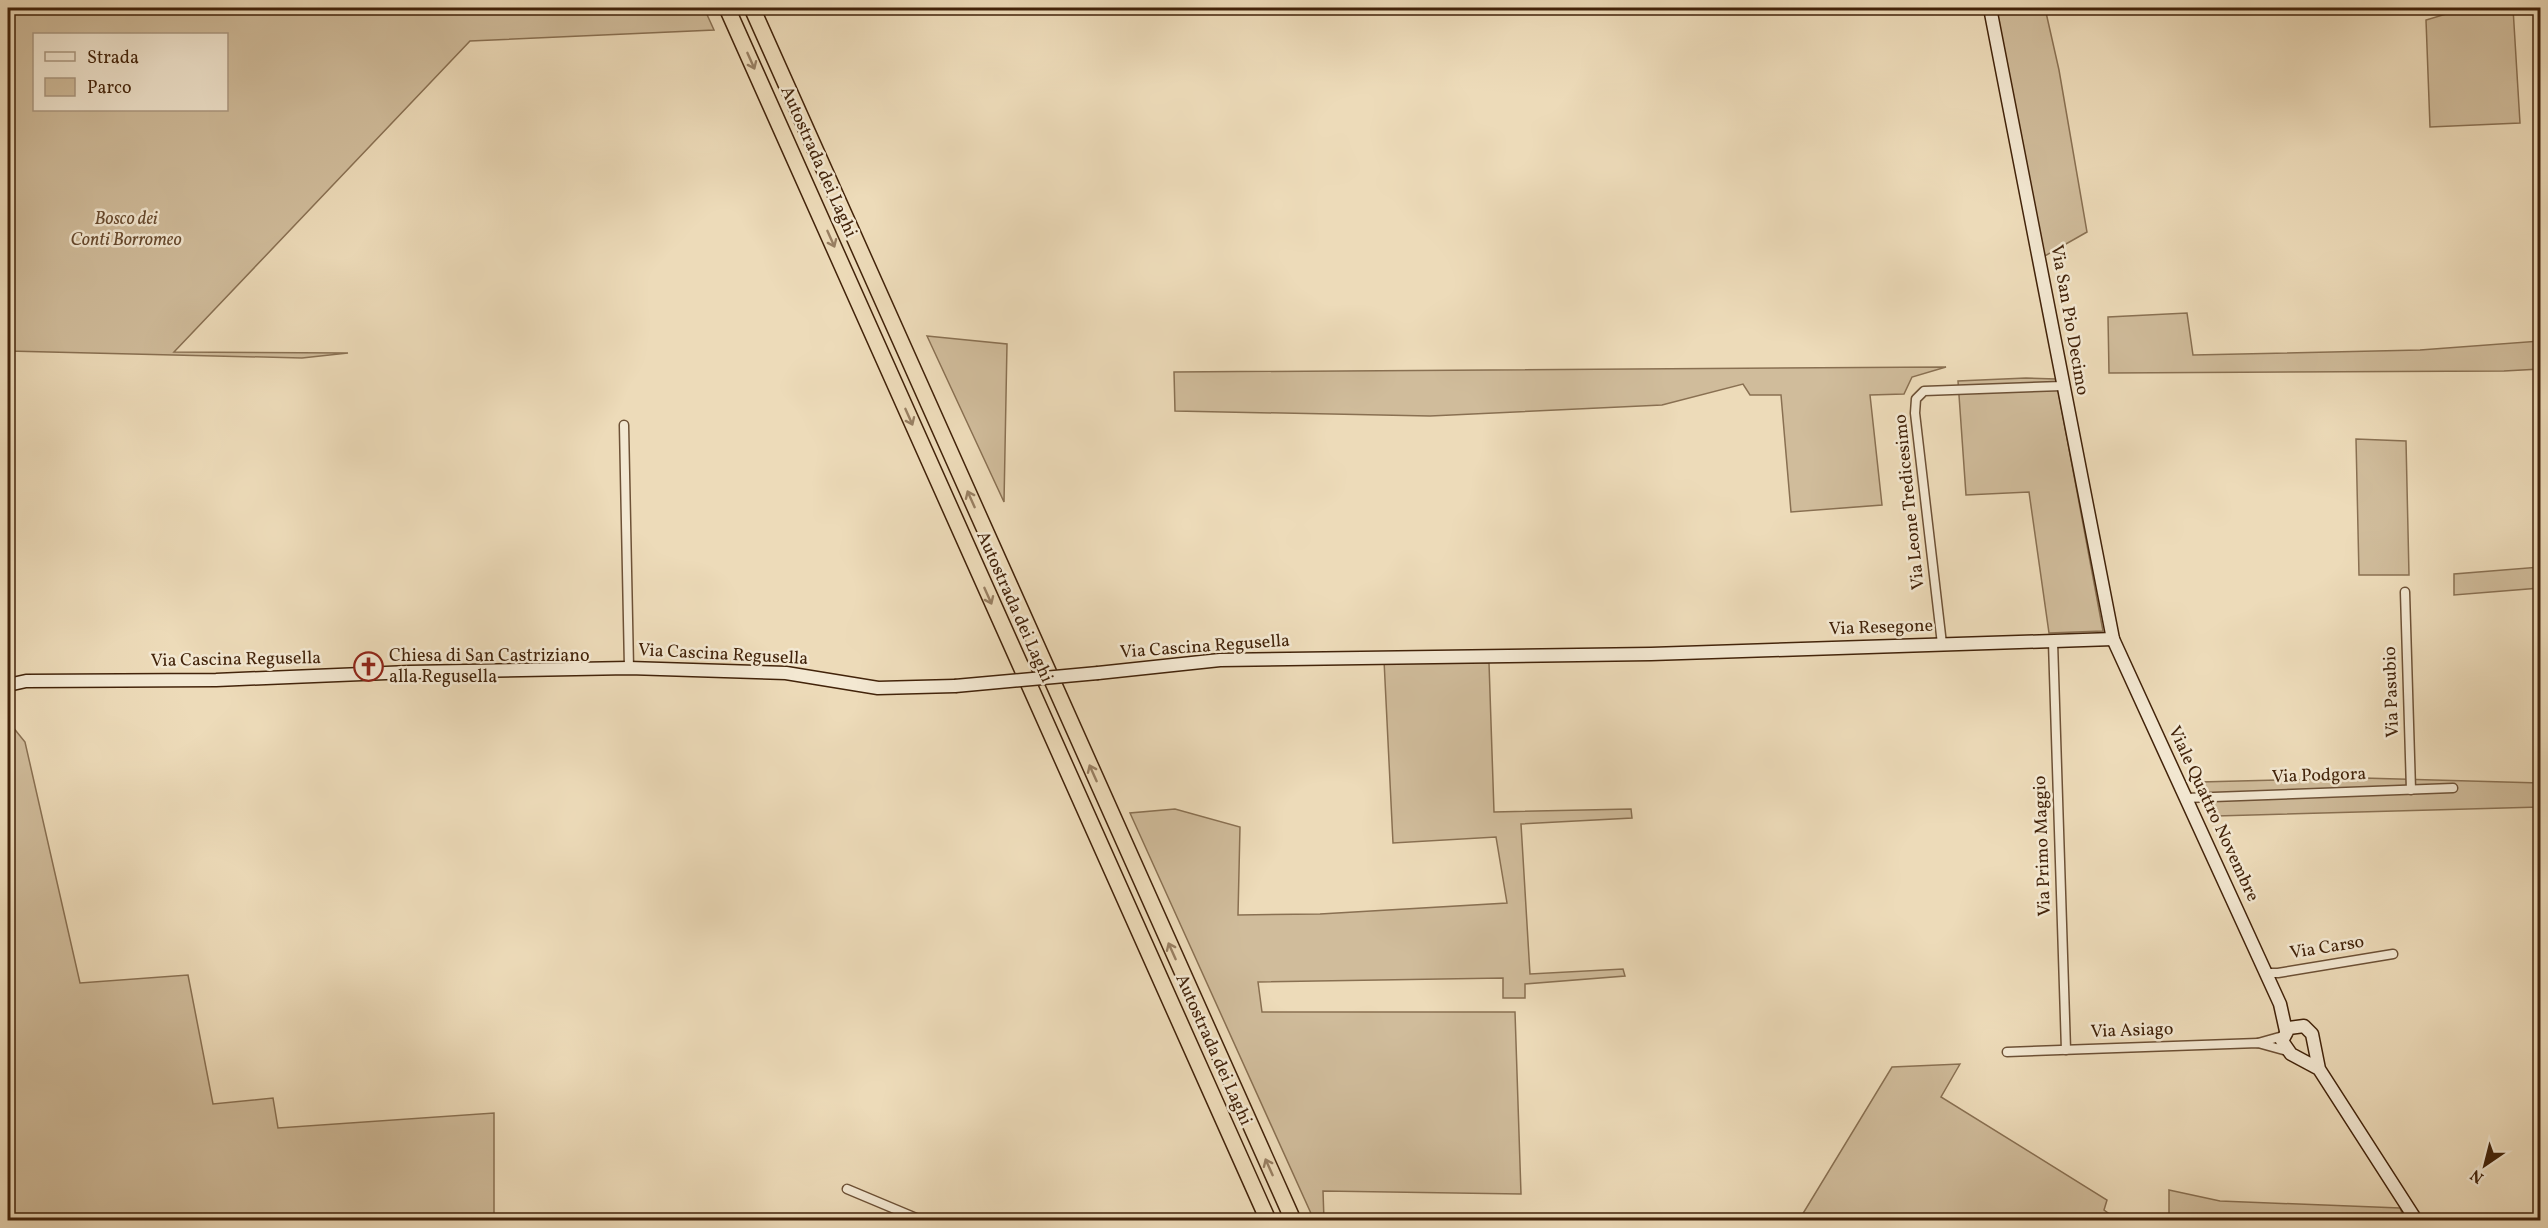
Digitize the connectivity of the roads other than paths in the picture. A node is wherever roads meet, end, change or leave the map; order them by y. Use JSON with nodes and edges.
{"nodes":[{"id":1,"x":727,"y":8,"type":"edge"},
{"id":2,"x":752,"y":8,"type":"edge"},
{"id":3,"x":1990,"y":8,"type":"edge"},
{"id":4,"x":2062,"y":386,"type":"junction"},
{"id":5,"x":624,"y":425,"type":"dead end"},
{"id":6,"x":2405,"y":592,"type":"dead end"},
{"id":7,"x":2113,"y":639,"type":"junction"},
{"id":8,"x":2053,"y":642,"type":"junction"},
{"id":9,"x":1942,"y":644,"type":"junction"},
{"id":10,"x":1651,"y":654,"type":"joint"},
{"id":11,"x":629,"y":668,"type":"junction"},
{"id":12,"x":8,"y":685,"type":"edge"},
{"id":13,"x":2453,"y":788,"type":"dead end"},
{"id":14,"x":2411,"y":790,"type":"junction"},
{"id":15,"x":2186,"y":798,"type":"junction"},
{"id":16,"x":2393,"y":954,"type":"dead end"},
{"id":17,"x":2266,"y":973,"type":"junction"},
{"id":18,"x":2280,"y":1004,"type":"junction"},
{"id":19,"x":2299,"y":1025,"type":"junction"},
{"id":20,"x":2285,"y":1033,"type":"junction"},
{"id":21,"x":2258,"y":1043,"type":"junction"},
{"id":22,"x":2314,"y":1045,"type":"junction"},
{"id":23,"x":2066,"y":1050,"type":"junction"},
{"id":24,"x":2007,"y":1052,"type":"dead end"},
{"id":25,"x":2291,"y":1054,"type":"junction"},
{"id":26,"x":2319,"y":1070,"type":"junction"},
{"id":27,"x":847,"y":1189,"type":"dead end"},
{"id":28,"x":2413,"y":1218,"type":"edge"},
{"id":29,"x":921,"y":1221,"type":"edge"},
{"id":30,"x":1268,"y":1221,"type":"edge"},
{"id":31,"x":1293,"y":1221,"type":"edge"}],
"edges":[{"from":1,"to":30,"type":"highway","name":"Autostrada dei Laghi","one_way":true},
{"from":31,"to":2,"type":"highway","name":"Autostrada dei Laghi","one_way":true},
{"from":3,"to":4,"type":"street","name":"Via San Pio Decimo"},
{"from":4,"to":7,"type":"street","name":"Via San Pio Decimo"},
{"from":4,"to":9,"type":"street","name":"Via Leone Tredicesimo"},
{"from":5,"to":11,"type":"street"},
{"from":6,"to":14,"type":"street","name":"Via Pasubio"},
{"from":7,"to":8,"type":"street","name":"Via Resegone"},
{"from":7,"to":15,"type":"street","name":"Viale Quattro Novembre"},
{"from":8,"to":9,"type":"street","name":"Via Resegone"},
{"from":8,"to":23,"type":"street","name":"Via Primo Maggio"},
{"from":9,"to":10,"type":"street","name":"Via Resegone"},
{"from":10,"to":11,"type":"street","name":"Via Cascina Regusella","bridge":true},
{"from":11,"to":12,"type":"street","name":"Via Cascina Regusella"},
{"from":13,"to":14,"type":"street","name":"Via Podgora"},
{"from":14,"to":15,"type":"street","name":"Via Podgora"},
{"from":15,"to":17,"type":"street","name":"Viale Quattro Novembre"},
{"from":16,"to":17,"type":"street","name":"Via Carso"},
{"from":17,"to":18,"type":"street","name":"Viale Quattro Novembre"},
{"from":18,"to":19,"type":"street","name":"Viale Quattro Novembre"},
{"from":18,"to":20,"type":"street","name":"Viale Quattro Novembre"},
{"from":19,"to":20,"type":"street"},
{"from":19,"to":22,"type":"street"},
{"from":20,"to":21,"type":"street","name":"Via Asiago"},
{"from":20,"to":25,"type":"street"},
{"from":21,"to":23,"type":"street","name":"Via Asiago"},
{"from":21,"to":25,"type":"street","name":"Via Asiago"},
{"from":22,"to":25,"type":"street"},
{"from":22,"to":26,"type":"street"},
{"from":23,"to":24,"type":"street","name":"Via Asiago"},
{"from":25,"to":26,"type":"street"},
{"from":26,"to":28,"type":"street"},
{"from":27,"to":29,"type":"street"}]}
